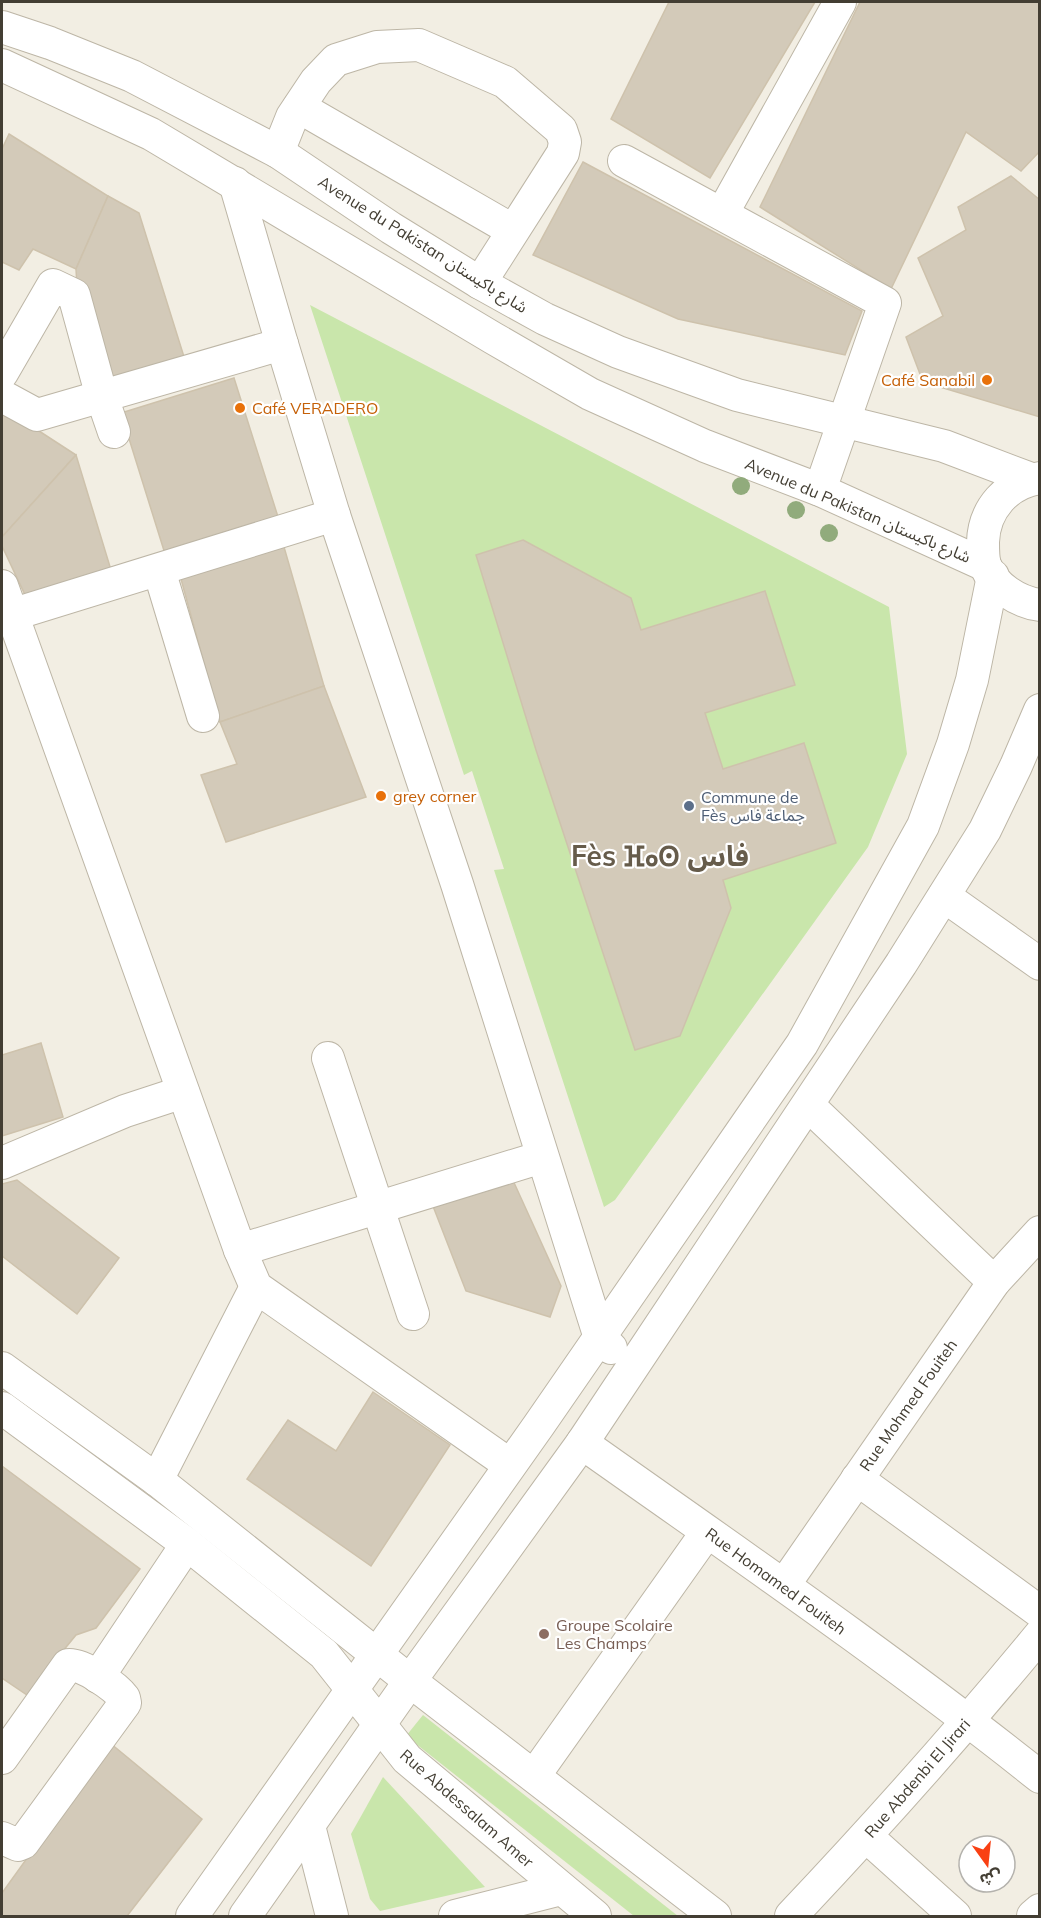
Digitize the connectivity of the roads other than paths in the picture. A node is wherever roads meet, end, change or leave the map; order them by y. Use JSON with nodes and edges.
{"nodes":[{"id":1,"x":840,"y":2,"type":"edge"},
{"id":2,"x":2,"y":27,"type":"edge"},
{"id":3,"x":2,"y":64,"type":"edge"},
{"id":4,"x":299,"y":107,"type":"junction"},
{"id":5,"x":278,"y":152,"type":"junction"},
{"id":6,"x":624,"y":161,"type":"dead end"},
{"id":7,"x":236,"y":183,"type":"junction"},
{"id":8,"x":722,"y":214,"type":"junction"},
{"id":9,"x":512,"y":231,"type":"junction"},
{"id":10,"x":480,"y":283,"type":"junction"},
{"id":11,"x":282,"y":344,"type":"junction"},
{"id":12,"x":2,"y":373,"type":"edge"},
{"id":13,"x":2,"y":396,"type":"edge"},
{"id":14,"x":102,"y":397,"type":"junction"},
{"id":15,"x":845,"y":420,"type":"junction"},
{"id":16,"x":114,"y":432,"type":"dead end"},
{"id":17,"x":1035,"y":479,"type":"edge"},
{"id":18,"x":820,"y":490,"type":"junction"},
{"id":19,"x":334,"y":515,"type":"junction"},
{"id":20,"x":159,"y":570,"type":"junction"},
{"id":21,"x":989,"y":571,"type":"junction"},
{"id":22,"x":6,"y":600,"type":"edge"},
{"id":23,"x":1040,"y":605,"type":"edge"},
{"id":24,"x":1040,"y":710,"type":"edge"},
{"id":25,"x":203,"y":716,"type":"dead end"},
{"id":26,"x":944,"y":896,"type":"junction"},
{"id":27,"x":1040,"y":964,"type":"edge"},
{"id":28,"x":328,"y":1058,"type":"dead end"},
{"id":29,"x":183,"y":1092,"type":"junction"},
{"id":30,"x":808,"y":1105,"type":"junction"},
{"id":31,"x":543,"y":1157,"type":"junction"},
{"id":32,"x":2,"y":1162,"type":"edge"},
{"id":33,"x":378,"y":1209,"type":"junction"},
{"id":34,"x":1040,"y":1232,"type":"edge"},
{"id":35,"x":240,"y":1250,"type":"junction"},
{"id":36,"x":994,"y":1282,"type":"junction"},
{"id":37,"x":256,"y":1287,"type":"junction"},
{"id":38,"x":413,"y":1314,"type":"dead end"},
{"id":39,"x":600,"y":1338,"type":"junction"},
{"id":40,"x":633,"y":1366,"type":"junction"},
{"id":41,"x":2,"y":1368,"type":"edge"},
{"id":42,"x":2,"y":1407,"type":"edge"},
{"id":43,"x":582,"y":1443,"type":"junction"},
{"id":44,"x":510,"y":1466,"type":"junction"},
{"id":45,"x":857,"y":1479,"type":"junction"},
{"id":46,"x":157,"y":1480,"type":"junction"},
{"id":47,"x":708,"y":1532,"type":"junction"},
{"id":48,"x":187,"y":1545,"type":"junction"},
{"id":49,"x":784,"y":1586,"type":"junction"},
{"id":50,"x":1040,"y":1612,"type":"edge"},
{"id":51,"x":1040,"y":1635,"type":"edge"},
{"id":52,"x":376,"y":1654,"type":"junction"},
{"id":53,"x":98,"y":1677,"type":"junction"},
{"id":54,"x":410,"y":1681,"type":"junction"},
{"id":55,"x":352,"y":1688,"type":"junction"},
{"id":56,"x":969,"y":1720,"type":"junction"},
{"id":57,"x":379,"y":1725,"type":"junction"},
{"id":58,"x":2,"y":1758,"type":"edge"},
{"id":59,"x":534,"y":1776,"type":"junction"},
{"id":60,"x":1040,"y":1777,"type":"edge"},
{"id":61,"x":309,"y":1826,"type":"junction"},
{"id":62,"x":866,"y":1836,"type":"junction"},
{"id":63,"x":2,"y":1838,"type":"edge"},
{"id":64,"x":561,"y":1889,"type":"junction"},
{"id":65,"x":1040,"y":1910,"type":"edge"},
{"id":66,"x":192,"y":1917,"type":"edge"},
{"id":67,"x":245,"y":1917,"type":"edge"},
{"id":68,"x":332,"y":1917,"type":"edge"},
{"id":69,"x":455,"y":1917,"type":"edge"},
{"id":70,"x":595,"y":1917,"type":"edge"},
{"id":71,"x":715,"y":1917,"type":"edge"},
{"id":72,"x":791,"y":1917,"type":"edge"},
{"id":73,"x":955,"y":1917,"type":"edge"},
{"id":74,"x":1033,"y":1917,"type":"edge"}],
"edges":[{"from":1,"to":8,"type":"street"},
{"from":2,"to":5,"type":"street","name":"Avenue du Pakistan شارع باكيستان"},
{"from":3,"to":7,"type":"street","name":"Avenue du Pakistan شارع باكيستان"},
{"from":4,"to":5,"type":"street"},
{"from":4,"to":9,"type":"street"},
{"from":4,"to":9,"type":"street"},
{"from":5,"to":10,"type":"street","name":"Avenue du Pakistan شارع باكيستان"},
{"from":6,"to":8,"type":"street"},
{"from":7,"to":11,"type":"street"},
{"from":7,"to":18,"type":"street","name":"Avenue du Pakistan شارع باكيستان"},
{"from":8,"to":15,"type":"street"},
{"from":9,"to":10,"type":"street"},
{"from":10,"to":15,"type":"street","name":"Avenue du Pakistan شارع باكيستان"},
{"from":11,"to":14,"type":"street"},
{"from":11,"to":19,"type":"street"},
{"from":12,"to":14,"type":"street"},
{"from":13,"to":14,"type":"street"},
{"from":14,"to":16,"type":"street"},
{"from":15,"to":17,"type":"street","name":"Avenue du Pakistan شارع باكيستان"},
{"from":15,"to":18,"type":"street"},
{"from":17,"to":21,"type":"street"},
{"from":18,"to":21,"type":"street","name":"Avenue du Pakistan شارع باكيستان"},
{"from":19,"to":20,"type":"street"},
{"from":19,"to":31,"type":"street"},
{"from":20,"to":22,"type":"street"},
{"from":20,"to":25,"type":"street"},
{"from":21,"to":23,"type":"street"},
{"from":21,"to":39,"type":"street"},
{"from":22,"to":29,"type":"street"},
{"from":24,"to":26,"type":"street"},
{"from":26,"to":27,"type":"street"},
{"from":26,"to":30,"type":"street"},
{"from":28,"to":33,"type":"street"},
{"from":29,"to":32,"type":"street"},
{"from":29,"to":35,"type":"street"},
{"from":30,"to":36,"type":"street"},
{"from":30,"to":40,"type":"street"},
{"from":31,"to":33,"type":"street"},
{"from":31,"to":39,"type":"street"},
{"from":33,"to":35,"type":"street"},
{"from":33,"to":38,"type":"street"},
{"from":34,"to":36,"type":"street","name":"Rue Mohmed Fouiteh"},
{"from":35,"to":37,"type":"street"},
{"from":36,"to":45,"type":"street","name":"Rue Mohmed Fouiteh"},
{"from":37,"to":44,"type":"street"},
{"from":37,"to":46,"type":"street"},
{"from":39,"to":40,"type":"street"},
{"from":39,"to":44,"type":"street"},
{"from":40,"to":43,"type":"street"},
{"from":41,"to":46,"type":"street"},
{"from":42,"to":48,"type":"street","name":"Rue Abdessalam Amer"},
{"from":43,"to":47,"type":"street","name":"Rue Homamed Fouiteh"},
{"from":43,"to":54,"type":"street"},
{"from":44,"to":52,"type":"street"},
{"from":45,"to":49,"type":"street","name":"Rue Mohmed Fouiteh"},
{"from":45,"to":50,"type":"street"},
{"from":46,"to":52,"type":"street"},
{"from":47,"to":49,"type":"street","name":"Rue Homamed Fouiteh"},
{"from":47,"to":59,"type":"street"},
{"from":48,"to":53,"type":"street"},
{"from":48,"to":55,"type":"street","name":"Rue Abdessalam Amer"},
{"from":49,"to":56,"type":"street","name":"Rue Homamed Fouiteh"},
{"from":51,"to":56,"type":"street","name":"Rue Abdenbi El Jirari"},
{"from":52,"to":54,"type":"street"},
{"from":52,"to":55,"type":"street"},
{"from":53,"to":58,"type":"street"},
{"from":53,"to":63,"type":"street"},
{"from":54,"to":57,"type":"street"},
{"from":54,"to":59,"type":"street"},
{"from":55,"to":57,"type":"street","name":"Rue Abdessalam Amer"},
{"from":55,"to":66,"type":"street"},
{"from":56,"to":60,"type":"street","name":"Rue Homamed Fouiteh"},
{"from":56,"to":62,"type":"street","name":"Rue Abdenbi El Jirari"},
{"from":57,"to":61,"type":"street"},
{"from":57,"to":64,"type":"street","name":"Rue Abdessalam Amer"},
{"from":59,"to":71,"type":"street"},
{"from":61,"to":67,"type":"street"},
{"from":61,"to":68,"type":"street"},
{"from":62,"to":72,"type":"street","name":"Rue Abdenbi El Jirari"},
{"from":62,"to":73,"type":"street"},
{"from":64,"to":69,"type":"street"},
{"from":64,"to":70,"type":"street","name":"Rue Abdessalam Amer"},
{"from":65,"to":74,"type":"street"}]}
